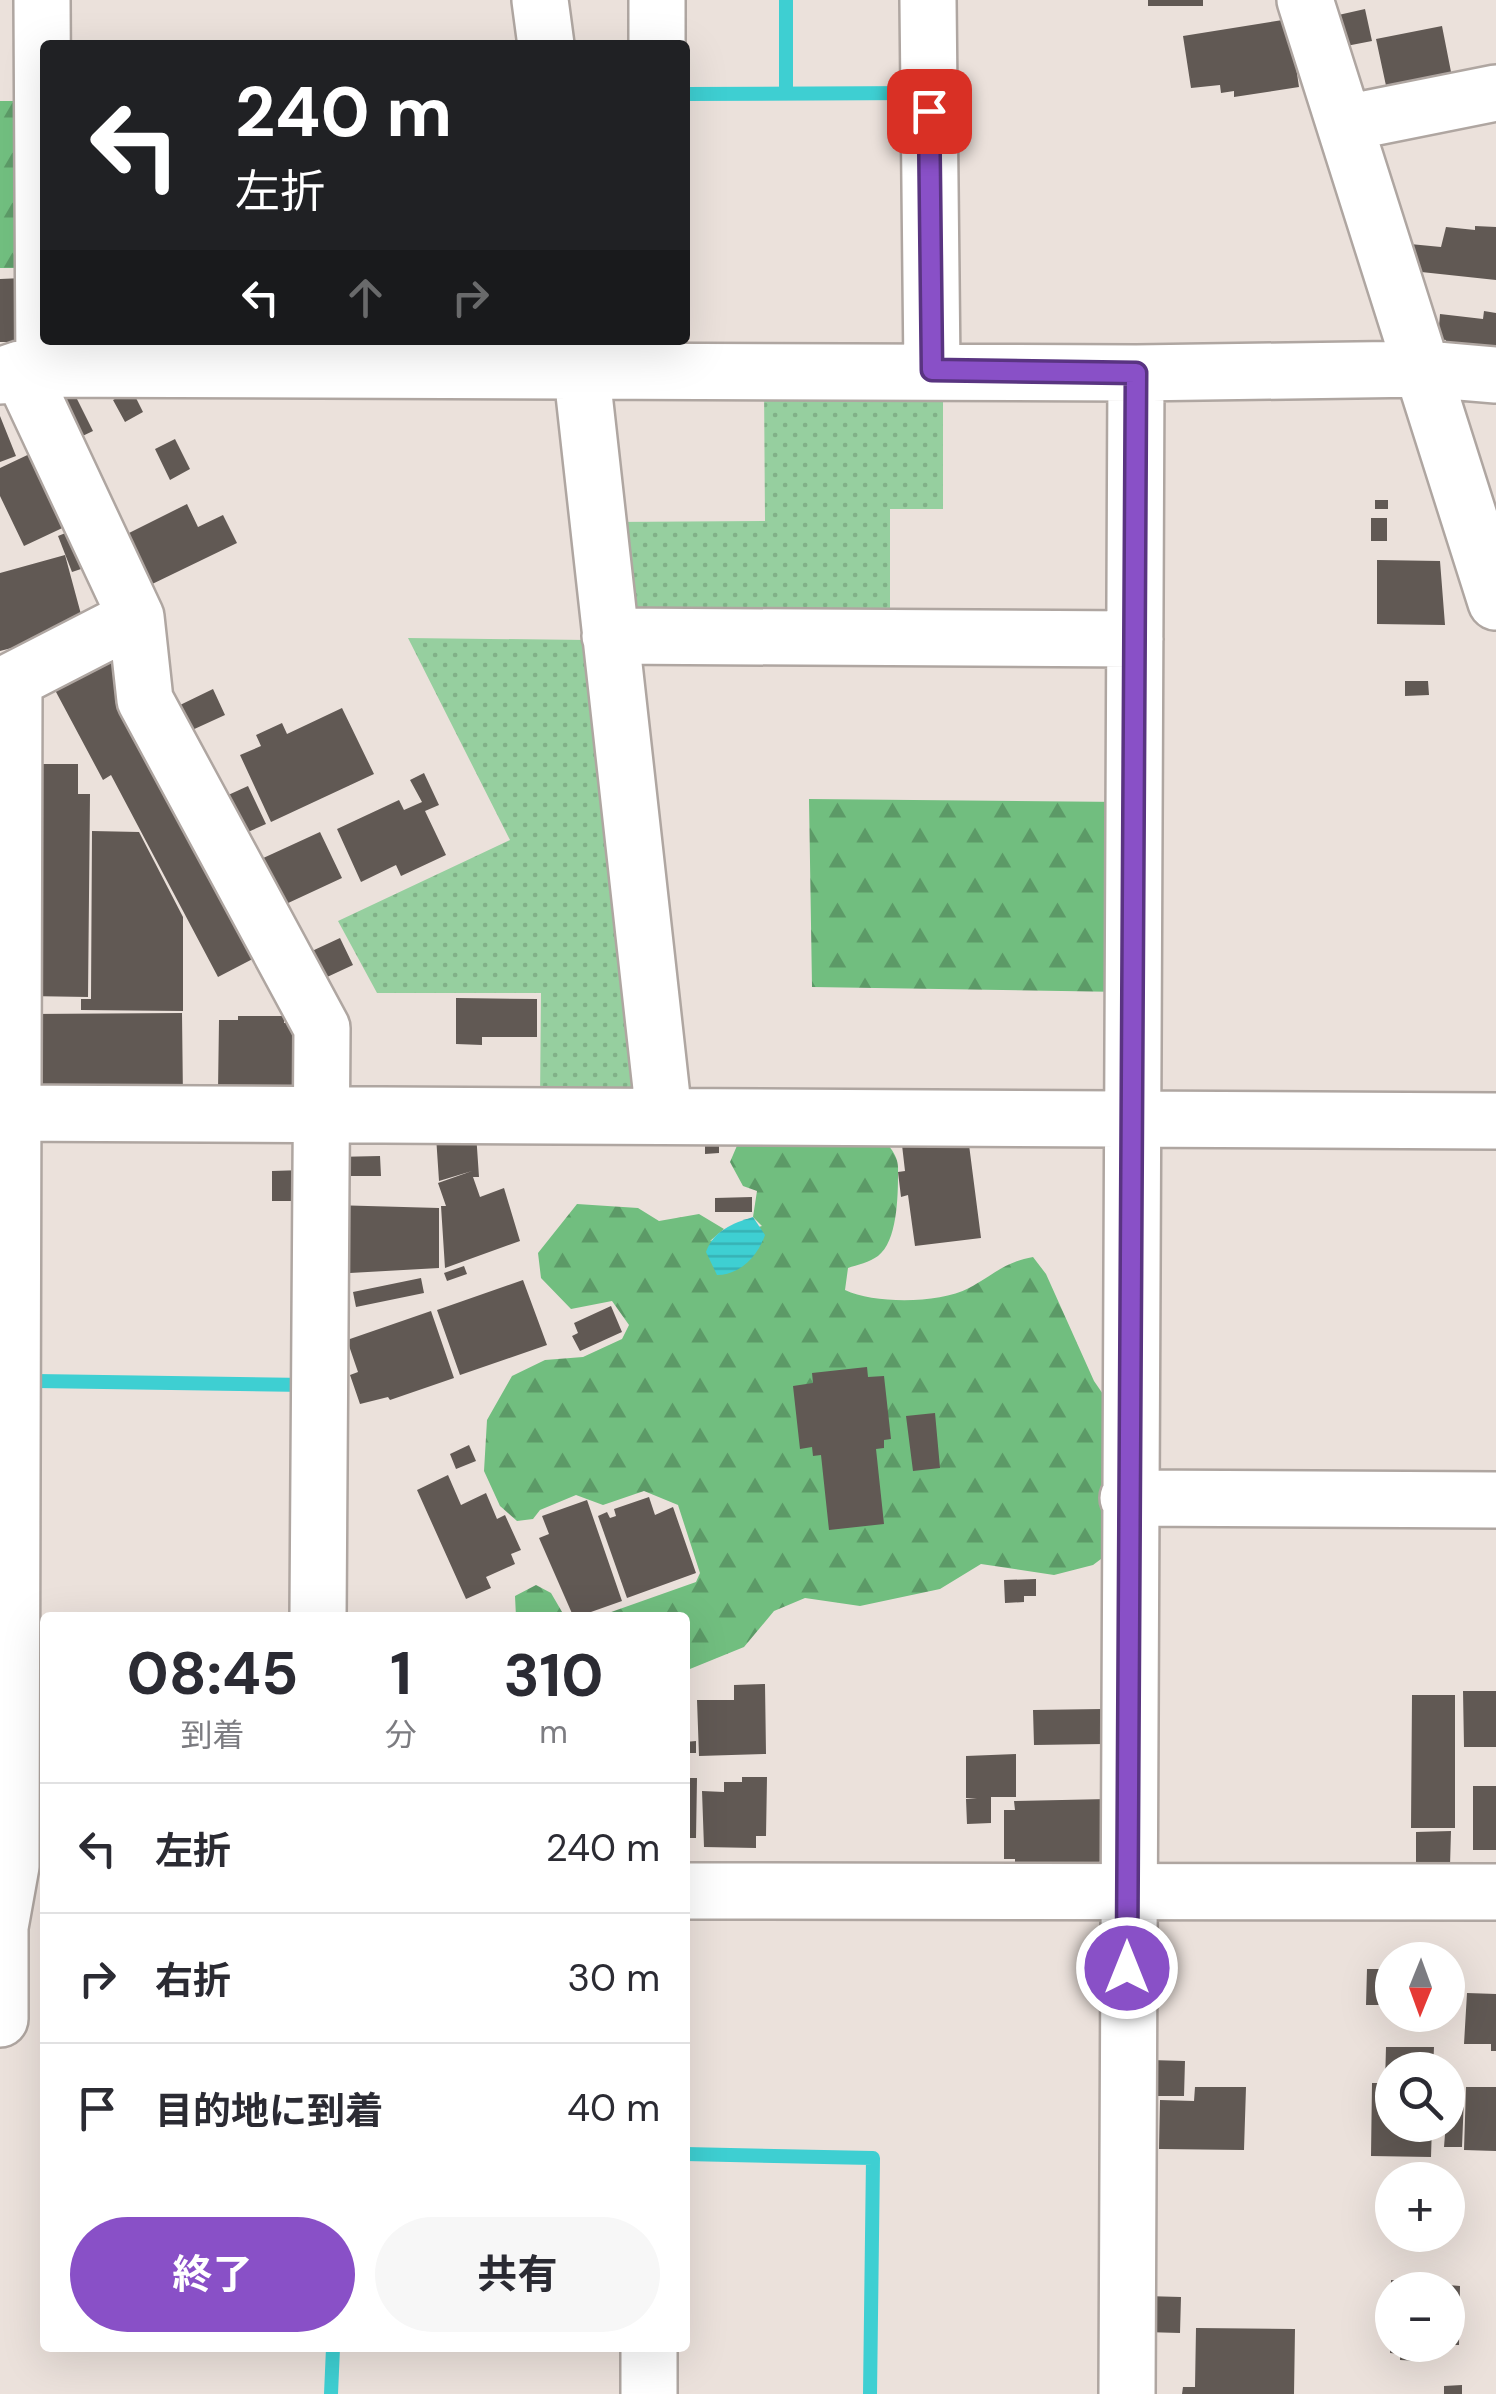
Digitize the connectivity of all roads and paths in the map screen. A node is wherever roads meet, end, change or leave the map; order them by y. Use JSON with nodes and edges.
{"nodes":[{"id":1,"x":42,"y":0,"type":"edge"},
{"id":2,"x":540,"y":0,"type":"edge"},
{"id":3,"x":657,"y":0,"type":"edge"},
{"id":4,"x":928,"y":0,"type":"edge"},
{"id":5,"x":1305,"y":0,"type":"edge"},
{"id":6,"x":545,"y":40,"type":"edge"},
{"id":7,"x":656,"y":40,"type":"edge"},
{"id":8,"x":1496,"y":93,"type":"edge"},
{"id":9,"x":1346,"y":122,"type":"junction"},
{"id":10,"x":579,"y":356,"type":"edge"},
{"id":11,"x":1425,"y":369,"type":"junction"},
{"id":12,"x":932,"y":370,"type":"junction"},
{"id":13,"x":22,"y":372,"type":"edge"},
{"id":14,"x":1136,"y":373,"type":"junction"},
{"id":15,"x":1496,"y":375,"type":"edge"},
{"id":16,"x":1496,"y":602,"type":"edge"},
{"id":17,"x":136,"y":617,"type":"junction"},
{"id":18,"x":610,"y":636,"type":"junction"},
{"id":19,"x":1135,"y":639,"type":"junction"},
{"id":20,"x":7,"y":684,"type":"edge"},
{"id":21,"x":320,"y":1112,"type":"junction"},
{"id":22,"x":6,"y":1113,"type":"edge"},
{"id":23,"x":664,"y":1115,"type":"junction"},
{"id":24,"x":1132,"y":1118,"type":"junction"},
{"id":25,"x":1496,"y":1120,"type":"edge"},
{"id":26,"x":1128,"y":1498,"type":"junction"},
{"id":27,"x":1496,"y":1500,"type":"edge"},
{"id":28,"x":318,"y":1612,"type":"edge"},
{"id":29,"x":690,"y":1890,"type":"edge"},
{"id":30,"x":18,"y":1891,"type":"edge"},
{"id":31,"x":1127,"y":1891,"type":"junction"},
{"id":32,"x":1496,"y":1892,"type":"edge"},
{"id":33,"x":0,"y":2020,"type":"edge"},
{"id":34,"x":649,"y":2352,"type":"edge"},
{"id":35,"x":648,"y":2394,"type":"edge"},
{"id":36,"x":1127,"y":2394,"type":"edge"}],
"edges":[{"from":1,"to":13,"type":"street"},
{"from":2,"to":6,"type":"street"},
{"from":3,"to":7,"type":"street"},
{"from":4,"to":12,"type":"street"},
{"from":5,"to":9,"type":"street"},
{"from":8,"to":9,"type":"street"},
{"from":9,"to":11,"type":"street"},
{"from":10,"to":12,"type":"street"},
{"from":10,"to":13,"type":"street"},
{"from":10,"to":18,"type":"street"},
{"from":11,"to":14,"type":"street"},
{"from":11,"to":15,"type":"street"},
{"from":11,"to":16,"type":"street"},
{"from":12,"to":14,"type":"street"},
{"from":13,"to":17,"type":"street"},
{"from":14,"to":19,"type":"street"},
{"from":17,"to":20,"type":"street"},
{"from":17,"to":21,"type":"street"},
{"from":18,"to":19,"type":"street"},
{"from":18,"to":23,"type":"street"},
{"from":19,"to":24,"type":"street"},
{"from":20,"to":22,"type":"street"},
{"from":21,"to":22,"type":"street"},
{"from":21,"to":23,"type":"street"},
{"from":21,"to":28,"type":"street"},
{"from":22,"to":30,"type":"street"},
{"from":23,"to":24,"type":"street"},
{"from":24,"to":25,"type":"street"},
{"from":24,"to":26,"type":"street"},
{"from":26,"to":27,"type":"street"},
{"from":26,"to":31,"type":"street"},
{"from":29,"to":31,"type":"street"},
{"from":30,"to":33,"type":"street"},
{"from":31,"to":32,"type":"street"},
{"from":31,"to":36,"type":"street"},
{"from":34,"to":35,"type":"street"}]}
